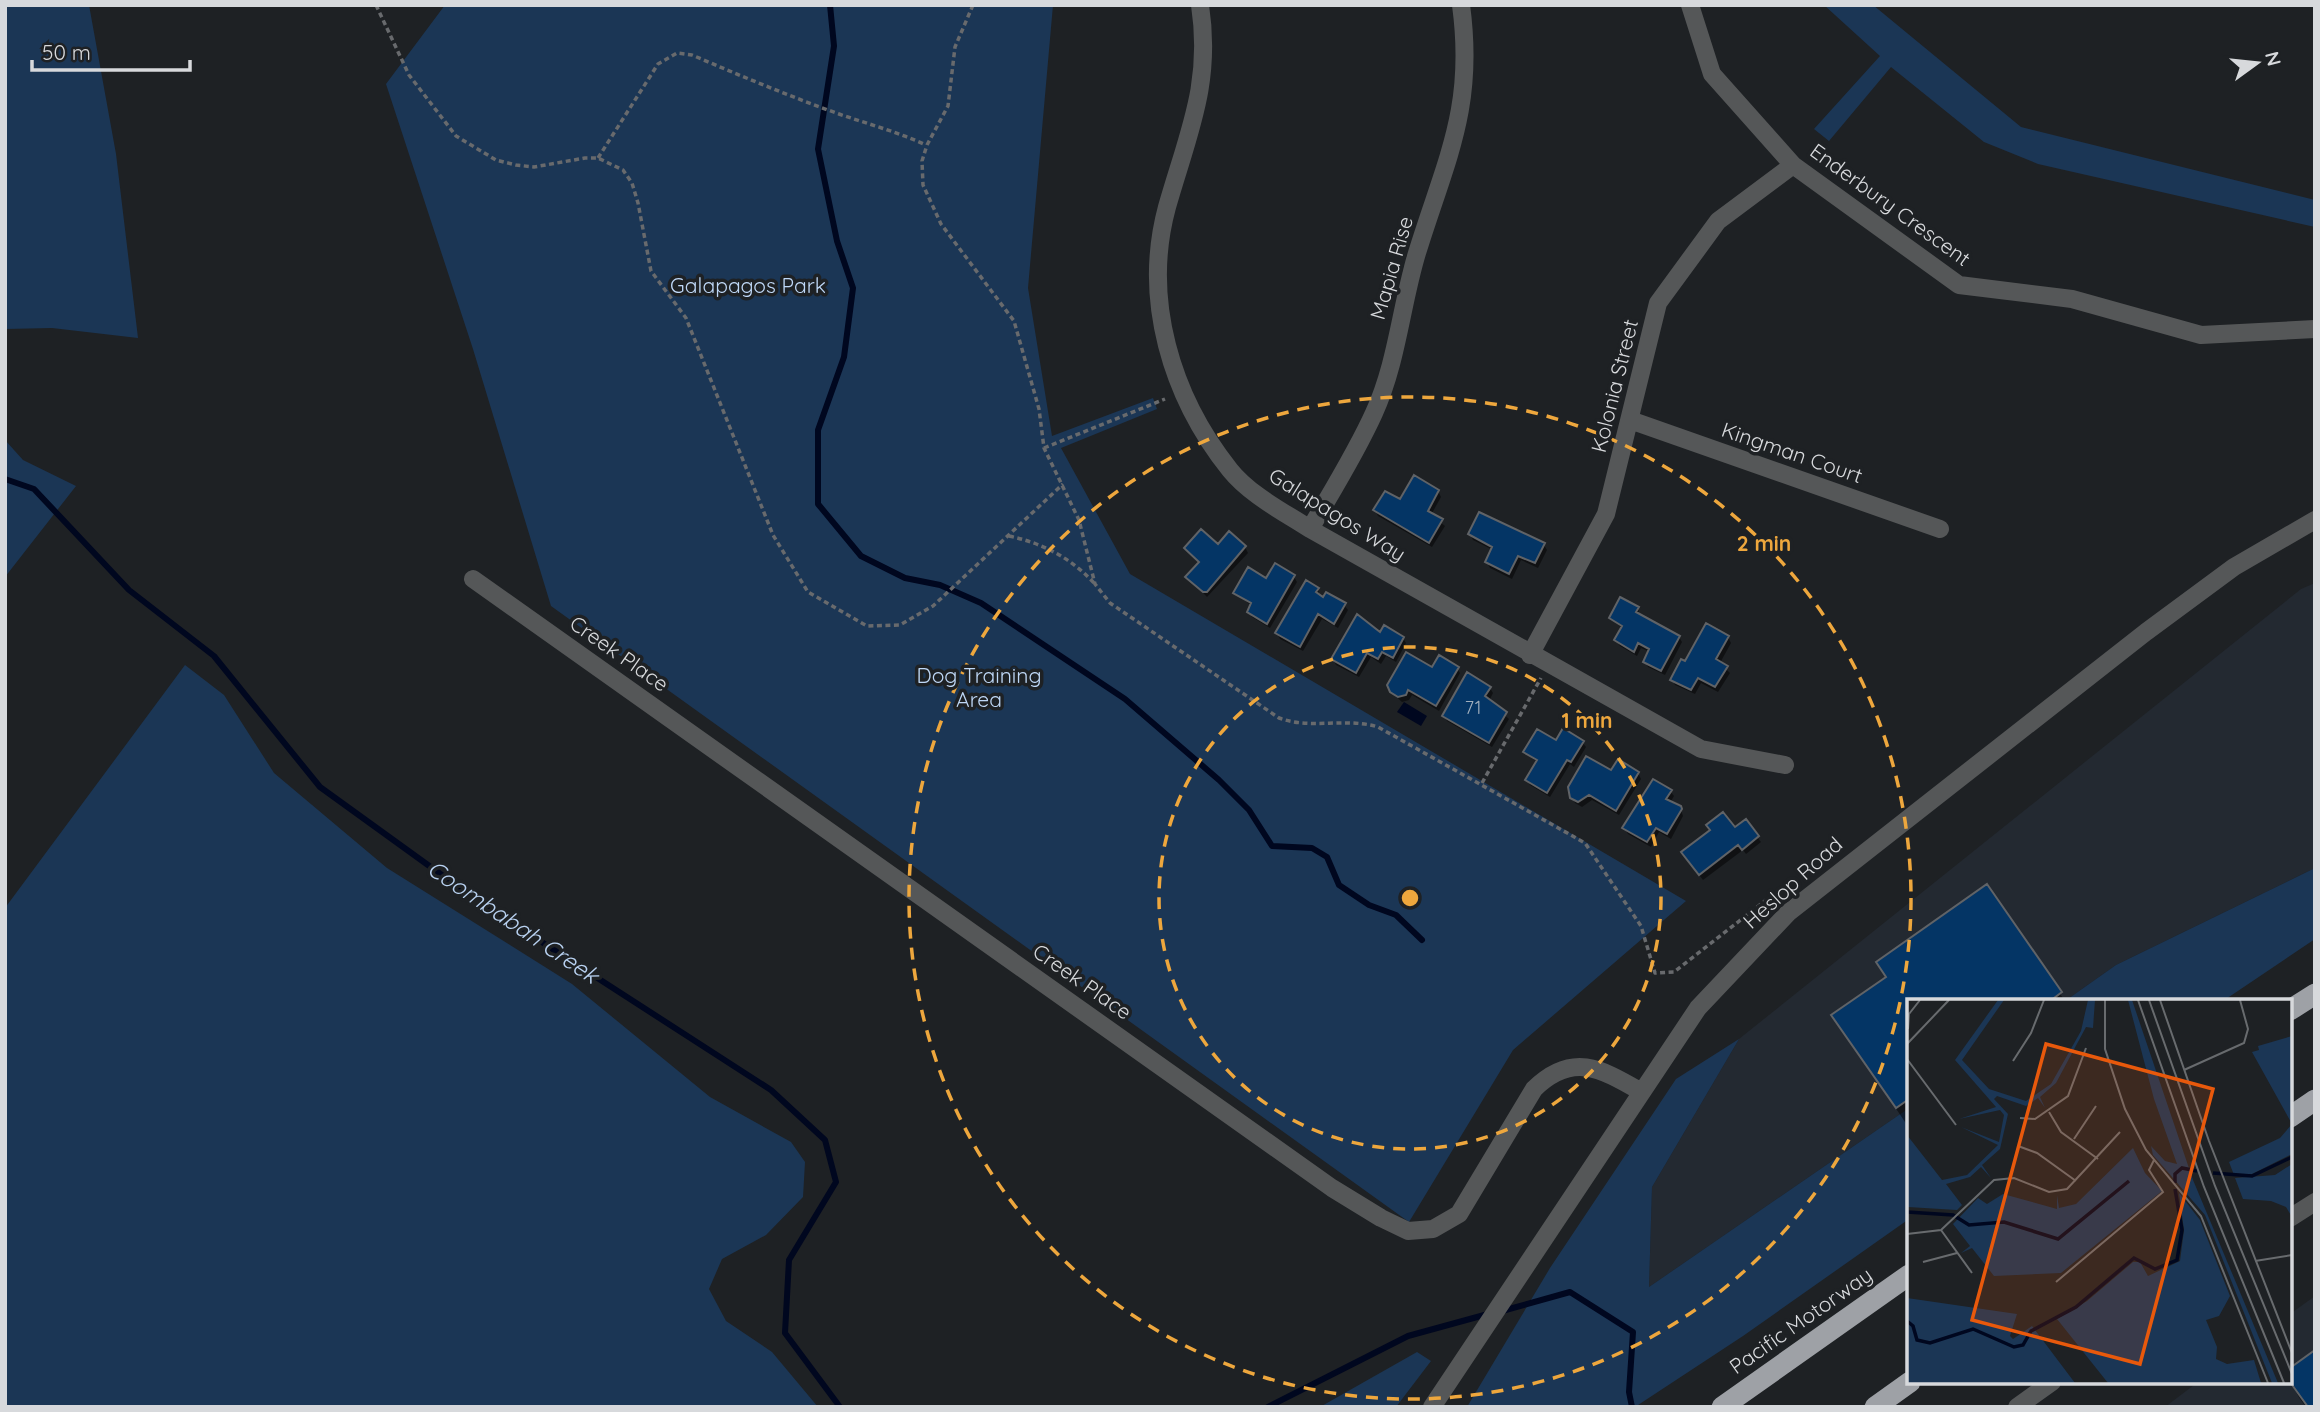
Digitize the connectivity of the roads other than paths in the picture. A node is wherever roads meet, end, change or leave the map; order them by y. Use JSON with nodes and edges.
{"nodes":[{"id":1,"x":1200,"y":5,"type":"edge"},
{"id":2,"x":1461,"y":5,"type":"edge"},
{"id":3,"x":1690,"y":5,"type":"edge"},
{"id":4,"x":1793,"y":165,"type":"junction"},
{"id":5,"x":2315,"y":330,"type":"edge"},
{"id":6,"x":1630,"y":420,"type":"junction"},
{"id":7,"x":2315,"y":520,"type":"edge"},
{"id":8,"x":1310,"y":529,"type":"junction"},
{"id":9,"x":1940,"y":529,"type":"dead end"},
{"id":10,"x":473,"y":579,"type":"dead end"},
{"id":11,"x":1530,"y":655,"type":"junction"},
{"id":12,"x":1785,"y":765,"type":"dead end"},
{"id":13,"x":2315,"y":994,"type":"edge"},
{"id":14,"x":2292,"y":1009,"type":"edge"},
{"id":15,"x":1640,"y":1091,"type":"junction"},
{"id":16,"x":2315,"y":1100,"type":"edge"},
{"id":17,"x":2292,"y":1116,"type":"edge"},
{"id":18,"x":2315,"y":1202,"type":"edge"},
{"id":19,"x":2292,"y":1217,"type":"edge"},
{"id":20,"x":1907,"y":1276,"type":"edge"},
{"id":21,"x":1907,"y":1384,"type":"edge"},
{"id":22,"x":2049,"y":1384,"type":"edge"},
{"id":23,"x":1432,"y":1407,"type":"edge"},
{"id":24,"x":1722,"y":1407,"type":"edge"},
{"id":25,"x":1875,"y":1407,"type":"edge"},
{"id":26,"x":2017,"y":1407,"type":"edge"}],
"edges":[{"from":1,"to":8,"type":"street","name":"Galapagos Way"},
{"from":2,"to":8,"type":"street","name":"Mapia Rise"},
{"from":3,"to":4,"type":"street","name":"Enderbury Crescent"},
{"from":4,"to":5,"type":"street","name":"Enderbury Crescent"},
{"from":4,"to":6,"type":"street","name":"Kolonia Street"},
{"from":6,"to":9,"type":"street","name":"Kingman Court"},
{"from":6,"to":11,"type":"street","name":"Kolonia Street"},
{"from":7,"to":15,"type":"street","name":"Heslop Road"},
{"from":8,"to":11,"type":"street","name":"Galapagos Way"},
{"from":10,"to":15,"type":"street","name":"Creek Place"},
{"from":11,"to":12,"type":"street","name":"Galapagos Way"},
{"from":13,"to":14,"type":"highway"},
{"from":15,"to":23,"type":"street","name":"Heslop Road"},
{"from":16,"to":17,"type":"highway"},
{"from":18,"to":19,"type":"street"},
{"from":20,"to":24,"type":"highway","name":"Pacific Motorway"},
{"from":21,"to":25,"type":"highway"},
{"from":22,"to":26,"type":"street"}]}
